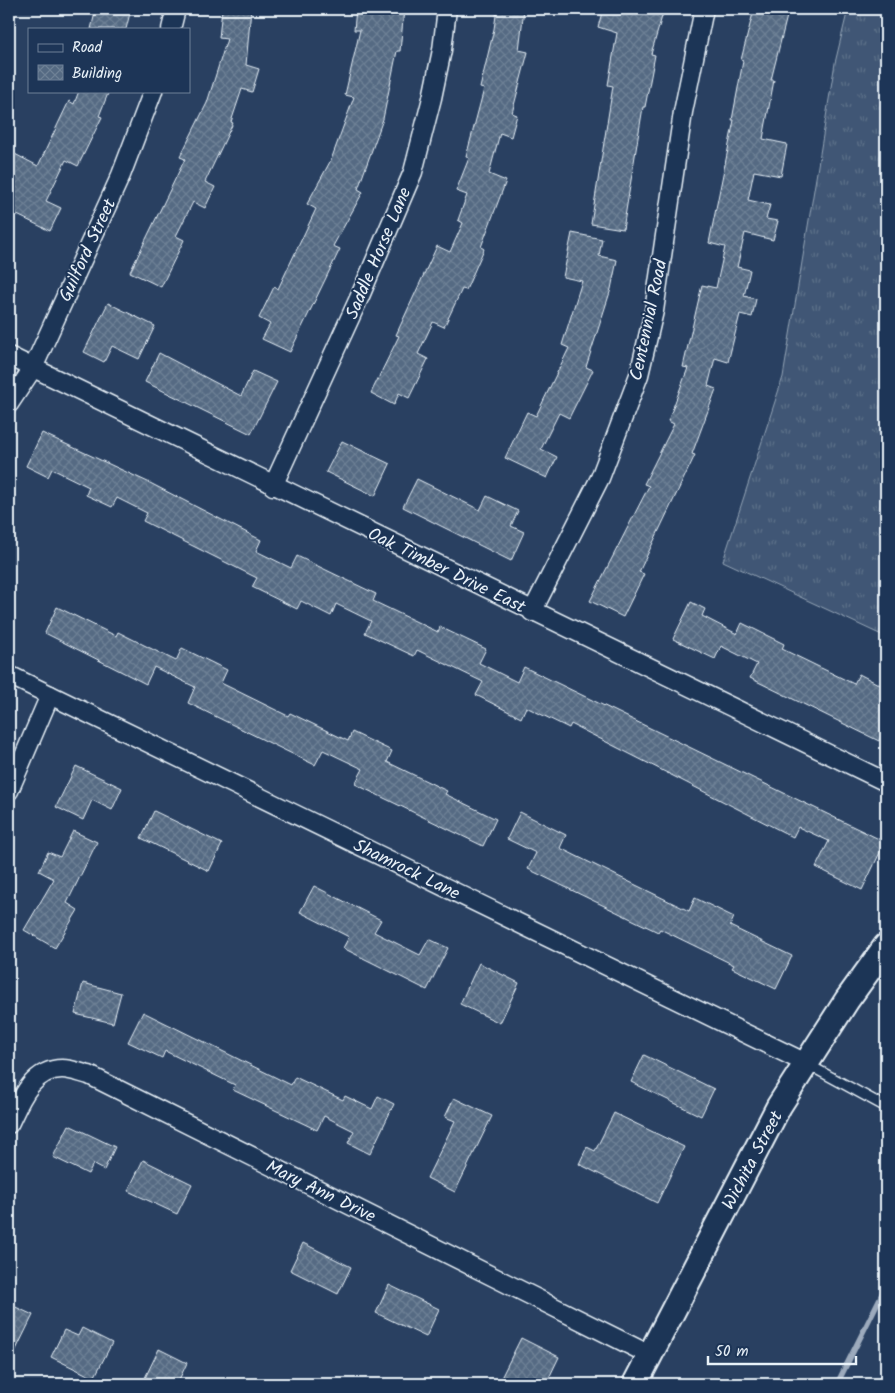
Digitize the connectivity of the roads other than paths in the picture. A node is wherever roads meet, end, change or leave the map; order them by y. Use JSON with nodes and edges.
{"nodes":[{"id":1,"x":176,"y":9,"type":"edge"},
{"id":2,"x":447,"y":9,"type":"edge"},
{"id":3,"x":704,"y":9,"type":"edge"},
{"id":4,"x":171,"y":28,"type":"edge"},
{"id":5,"x":154,"y":92,"type":"edge"},
{"id":6,"x":9,"y":356,"type":"edge"},
{"id":7,"x":33,"y":368,"type":"junction"},
{"id":8,"x":9,"y":404,"type":"edge"},
{"id":9,"x":273,"y":486,"type":"junction"},
{"id":10,"x":532,"y":612,"type":"junction"},
{"id":11,"x":9,"y":675,"type":"edge"},
{"id":12,"x":50,"y":695,"type":"junction"},
{"id":13,"x":886,"y":782,"type":"edge"},
{"id":14,"x":9,"y":791,"type":"edge"},
{"id":15,"x":886,"y":946,"type":"edge"},
{"id":16,"x":806,"y":1063,"type":"junction"},
{"id":17,"x":886,"y":1107,"type":"edge"},
{"id":18,"x":9,"y":1124,"type":"edge"},
{"id":19,"x":650,"y":1354,"type":"junction"},
{"id":20,"x":635,"y":1384,"type":"edge"}],
"edges":[{"from":1,"to":4,"type":"street"},
{"from":2,"to":9,"type":"street","name":"Saddle Horse Lane"},
{"from":3,"to":10,"type":"street","name":"Centennial Road"},
{"from":5,"to":7,"type":"street","name":"Guilford Street"},
{"from":6,"to":7,"type":"street","name":"Oak Timber Drive East"},
{"from":7,"to":8,"type":"street","name":"Guilford Street"},
{"from":7,"to":9,"type":"street","name":"Oak Timber Drive East"},
{"from":9,"to":10,"type":"street","name":"Oak Timber Drive East"},
{"from":10,"to":13,"type":"street","name":"Oak Timber Drive East"},
{"from":11,"to":12,"type":"street","name":"Shamrock Lane"},
{"from":12,"to":14,"type":"street"},
{"from":12,"to":16,"type":"street","name":"Shamrock Lane"},
{"from":15,"to":16,"type":"main road","name":"Wichita Street"},
{"from":16,"to":17,"type":"lane"},
{"from":16,"to":19,"type":"main road","name":"Wichita Street"},
{"from":18,"to":19,"type":"street","name":"Mary Ann Drive"},
{"from":19,"to":20,"type":"main road","name":"Wichita Street"}]}
